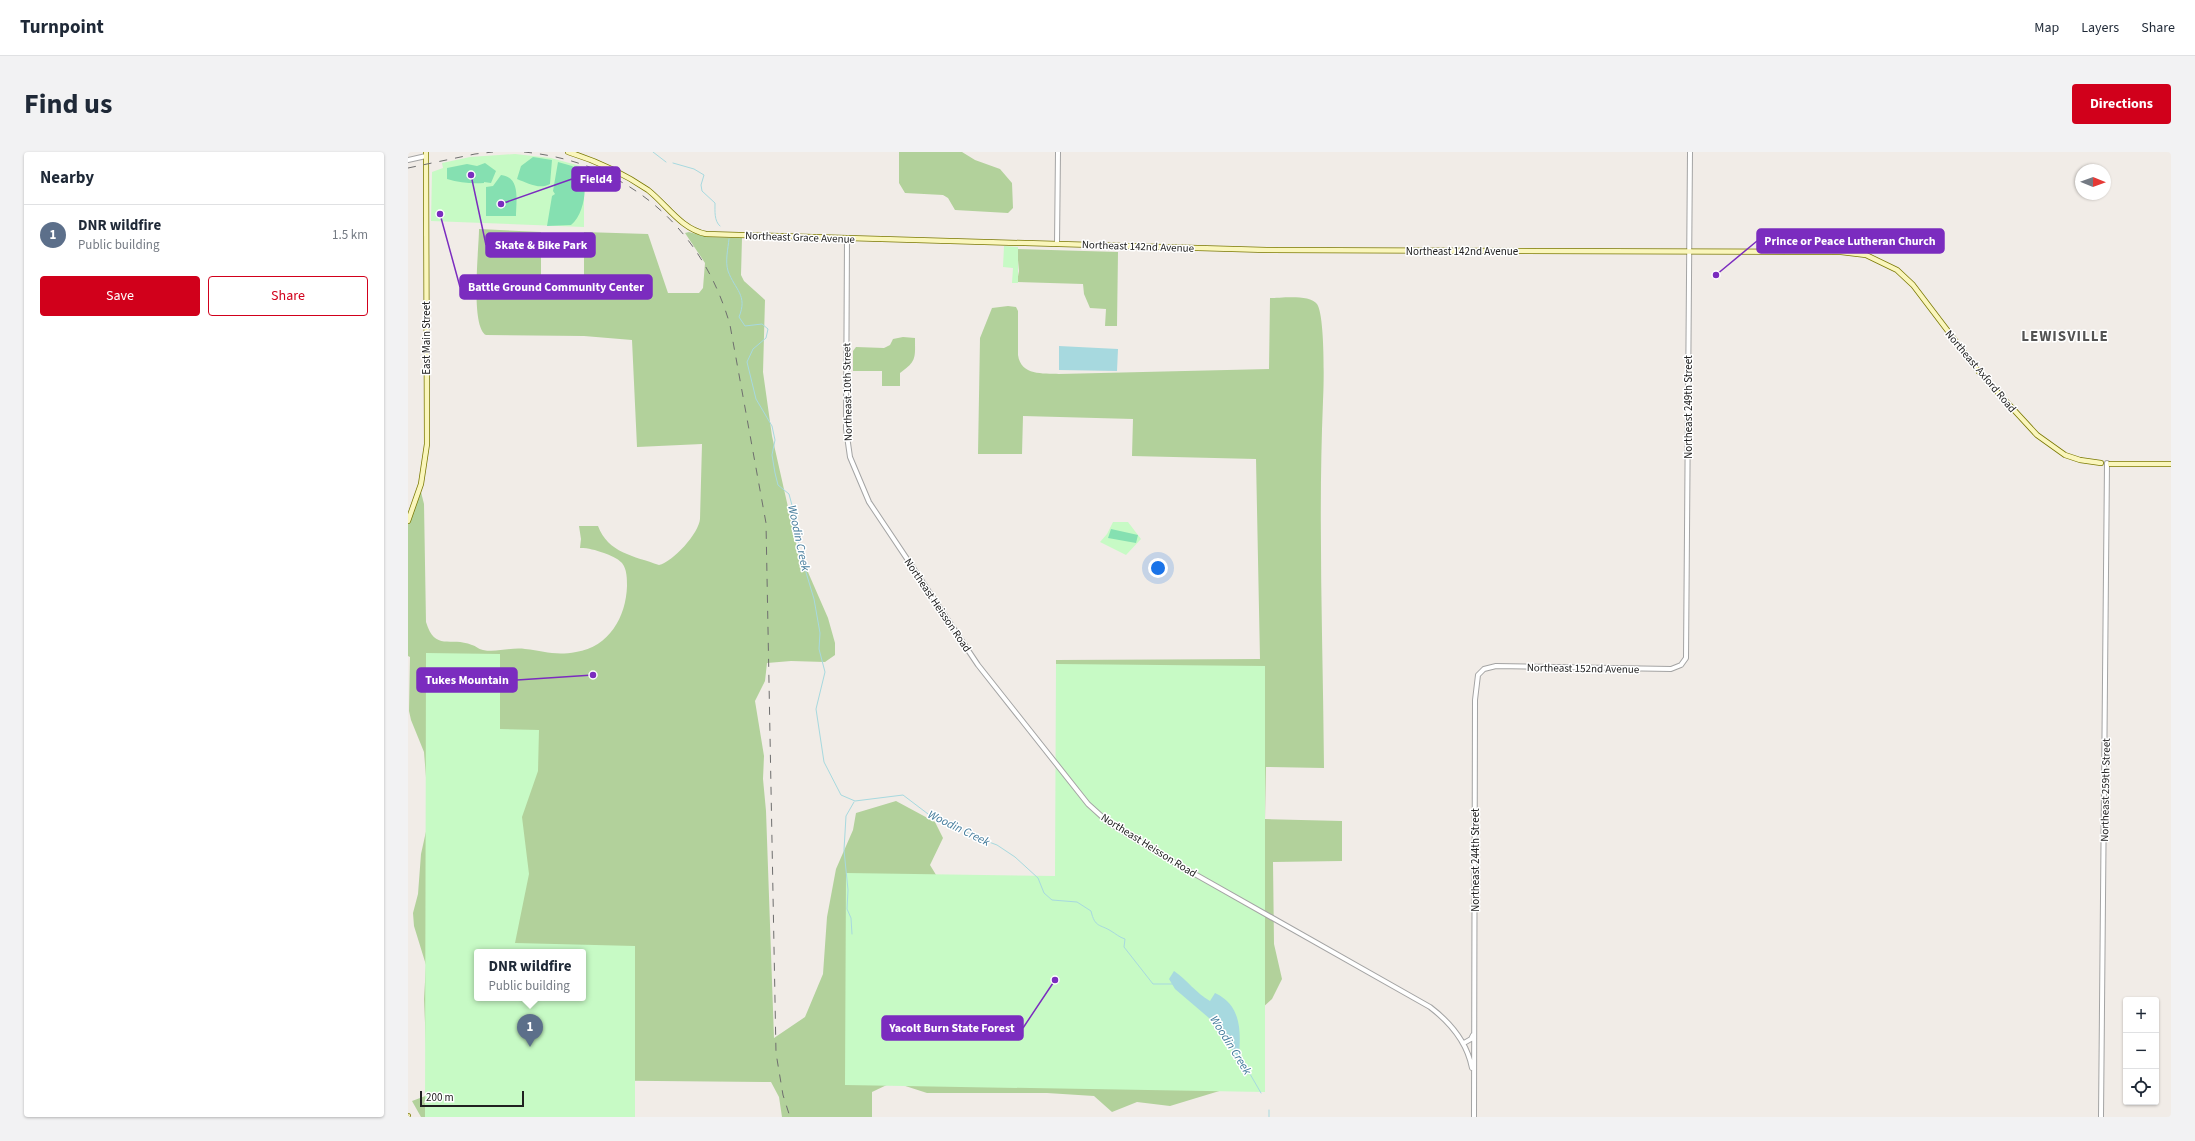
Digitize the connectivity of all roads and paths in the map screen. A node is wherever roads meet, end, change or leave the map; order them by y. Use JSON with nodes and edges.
{"nodes":[{"id":1,"x":568,"y":152,"type":"edge"},
{"id":2,"x":1058,"y":152,"type":"edge"},
{"id":3,"x":1690,"y":152,"type":"edge"},
{"id":4,"x":426,"y":154,"type":"edge"},
{"id":5,"x":408,"y":160,"type":"edge"},
{"id":6,"x":847,"y":238,"type":"junction"},
{"id":7,"x":1057,"y":244,"type":"junction"},
{"id":8,"x":1690,"y":251,"type":"junction"},
{"id":9,"x":1866,"y":255,"type":"joint"},
{"id":10,"x":2100,"y":463,"type":"joint"},
{"id":11,"x":2108,"y":463,"type":"junction"},
{"id":12,"x":2171,"y":464,"type":"edge"},
{"id":13,"x":408,"y":521,"type":"edge"},
{"id":14,"x":891,"y":534,"type":"joint"},
{"id":15,"x":1685,"y":661,"type":"joint"},
{"id":16,"x":1480,"y":672,"type":"joint"},
{"id":17,"x":1474,"y":1032,"type":"junction"},
{"id":18,"x":1464,"y":1043,"type":"junction"},
{"id":19,"x":1474,"y":1076,"type":"junction"},
{"id":20,"x":1474,"y":1117,"type":"edge"},
{"id":21,"x":2101,"y":1117,"type":"edge"}],
"edges":[{"from":1,"to":6,"type":"main road","name":"Northeast Grace Avenue"},
{"from":2,"to":7,"type":"street"},
{"from":3,"to":8,"type":"street","name":"Northeast 249th Street"},
{"from":4,"to":5,"type":"street"},
{"from":4,"to":13,"type":"main road","name":"East Main Street"},
{"from":6,"to":7,"type":"main road","name":"Northeast Grace Avenue"},
{"from":6,"to":14,"type":"street","name":"Northeast 10th Street"},
{"from":7,"to":8,"type":"main road","name":"Northeast 142nd Avenue"},
{"from":8,"to":9,"type":"main road","name":"Northeast 142nd Avenue"},
{"from":8,"to":15,"type":"street","name":"Northeast 249th Street"},
{"from":9,"to":10,"type":"main road","name":"Northeast Axford Road"},
{"from":10,"to":11,"type":"street","name":"Northeast Axford Road"},
{"from":11,"to":12,"type":"main road"},
{"from":11,"to":21,"type":"street","name":"Northeast 259th Street"},
{"from":14,"to":18,"type":"street","name":"Northeast Heisson Road"},
{"from":15,"to":16,"type":"street","name":"Northeast 152nd Avenue"},
{"from":16,"to":17,"type":"street","name":"Northeast 244th Street"},
{"from":17,"to":18,"type":"street"},
{"from":17,"to":19,"type":"street","name":"Northeast 244th Street"},
{"from":18,"to":19,"type":"street","name":"Northeast Heisson Road"},
{"from":19,"to":20,"type":"street"}]}
